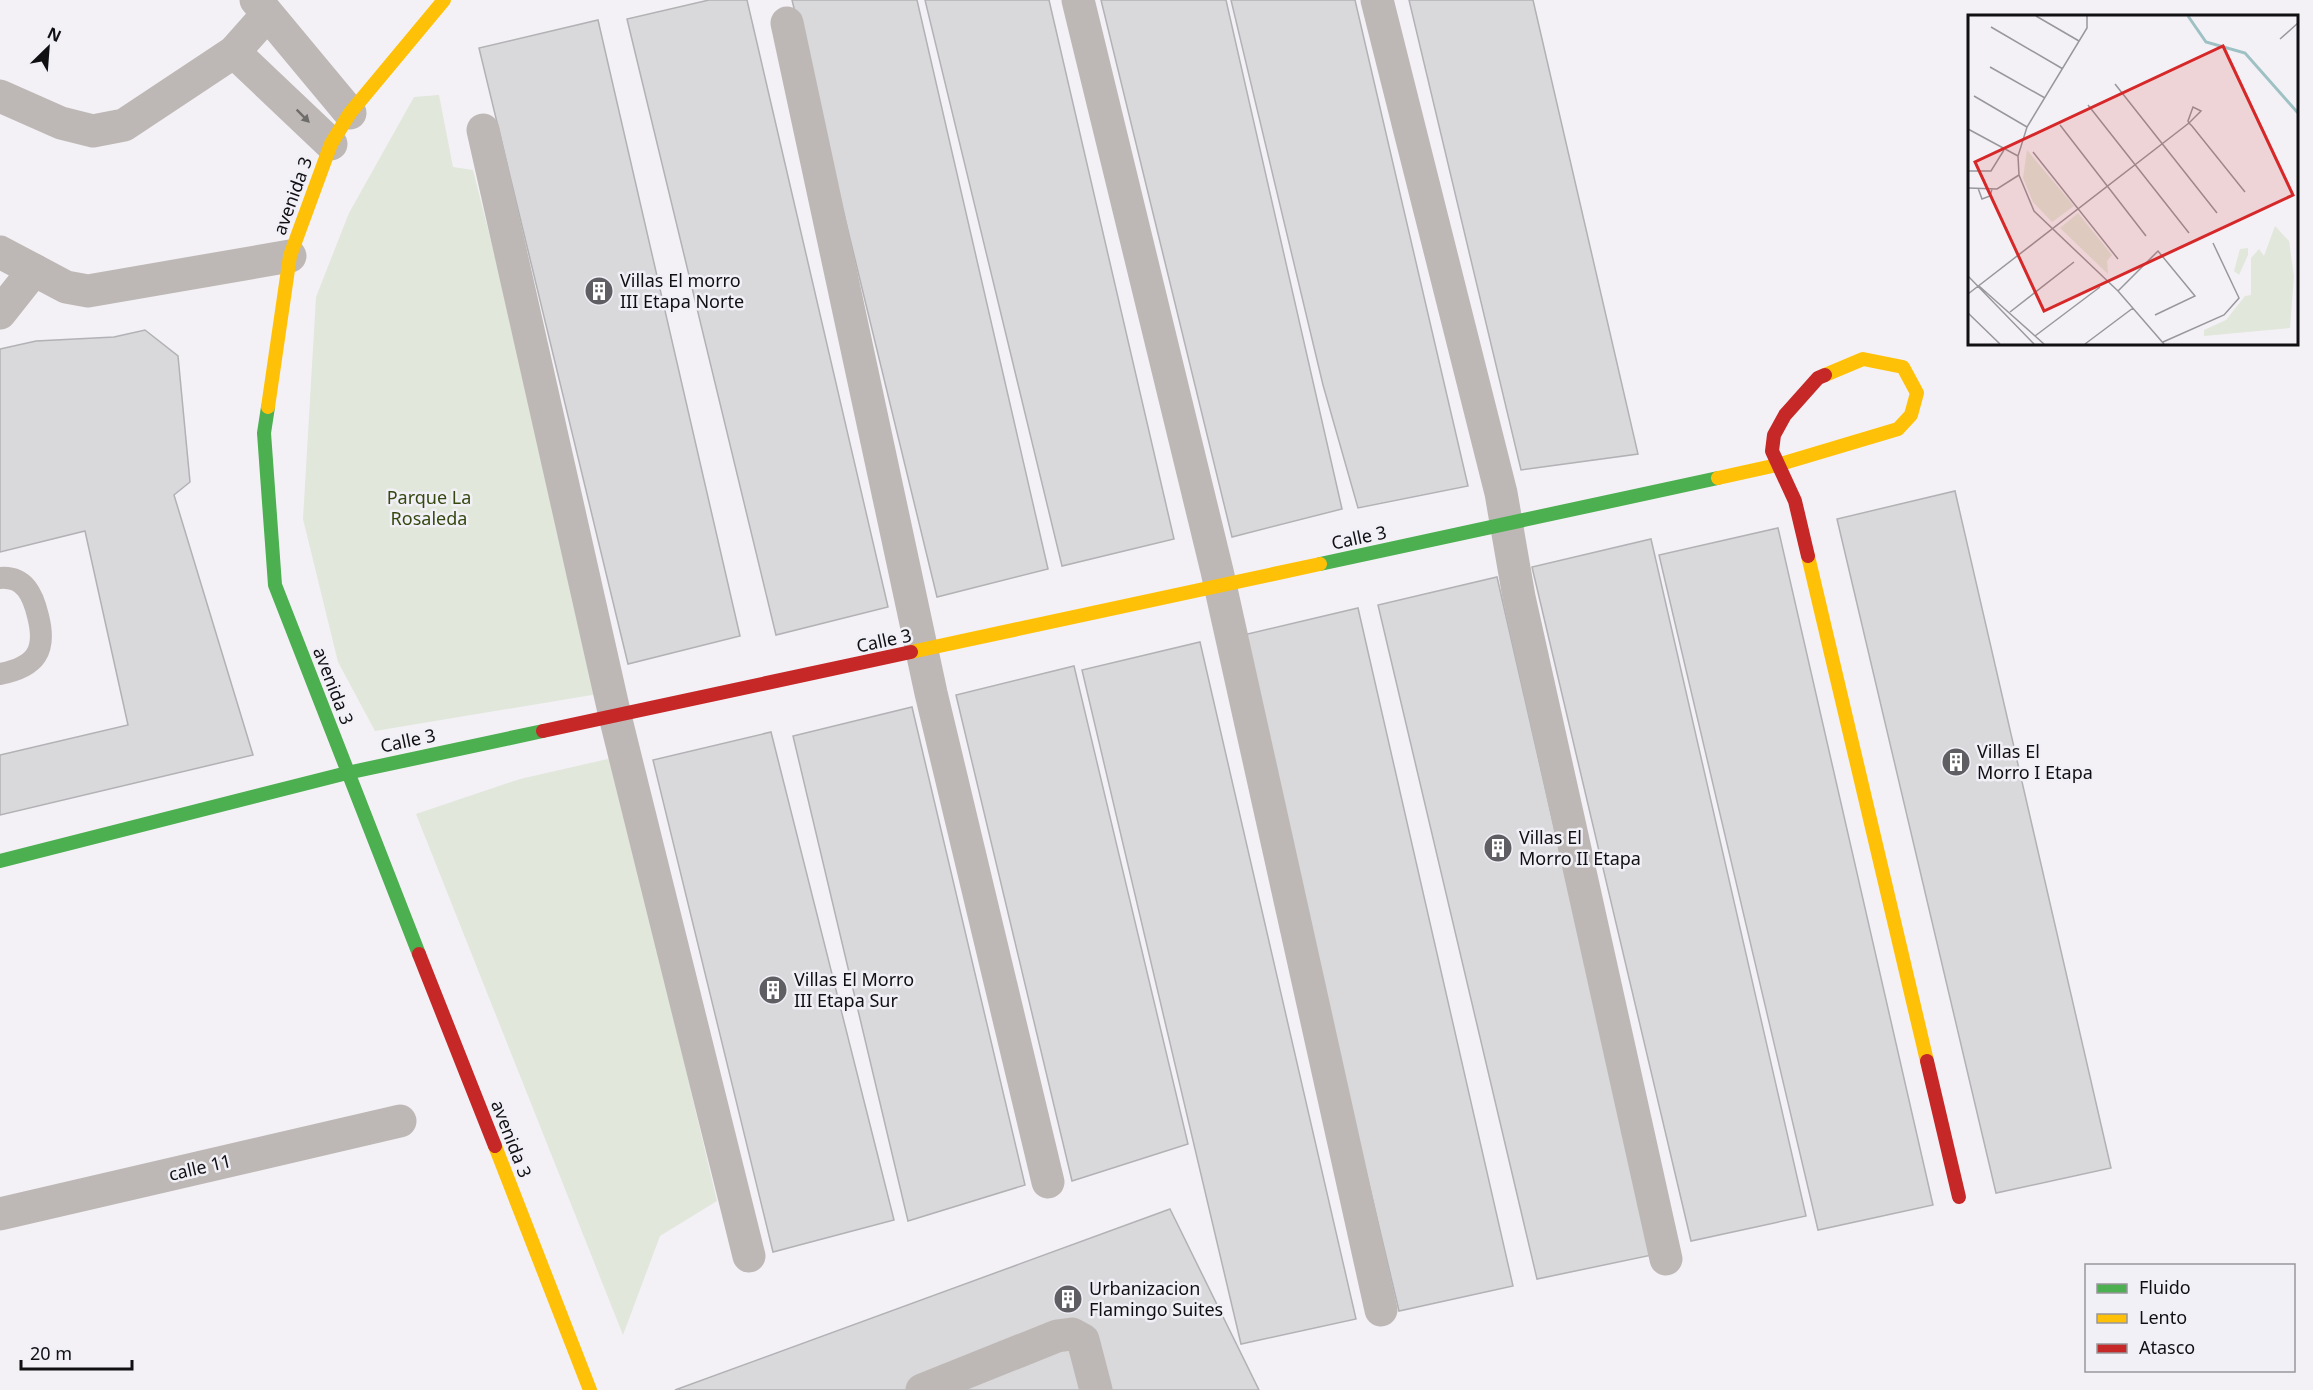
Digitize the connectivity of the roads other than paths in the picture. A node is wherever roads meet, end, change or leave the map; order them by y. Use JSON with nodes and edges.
{"nodes":[{"id":1,"x":444,"y":0,"type":"edge"},
{"id":2,"x":1078,"y":0,"type":"edge"},
{"id":3,"x":1377,"y":0,"type":"edge"},
{"id":4,"x":261,"y":8,"type":"edge"},
{"id":5,"x":787,"y":23,"type":"dead end"},
{"id":6,"x":234,"y":52,"type":"junction"},
{"id":7,"x":0,"y":96,"type":"edge"},
{"id":8,"x":350,"y":113,"type":"junction"},
{"id":9,"x":483,"y":130,"type":"dead end"},
{"id":10,"x":331,"y":144,"type":"junction"},
{"id":11,"x":0,"y":252,"type":"edge"},
{"id":12,"x":290,"y":256,"type":"junction"},
{"id":13,"x":34,"y":270,"type":"junction"},
{"id":14,"x":0,"y":313,"type":"edge"},
{"id":15,"x":1777,"y":465,"type":"junction"},
{"id":16,"x":1506,"y":526,"type":"junction"},
{"id":17,"x":0,"y":578,"type":"edge"},
{"id":18,"x":1220,"y":585,"type":"junction"},
{"id":19,"x":922,"y":651,"type":"junction"},
{"id":20,"x":0,"y":674,"type":"edge"},
{"id":21,"x":615,"y":716,"type":"junction"},
{"id":22,"x":347,"y":773,"type":"junction"},
{"id":23,"x":0,"y":861,"type":"edge"},
{"id":24,"x":400,"y":1121,"type":"dead end"},
{"id":25,"x":1048,"y":1182,"type":"dead end"},
{"id":26,"x":1959,"y":1197,"type":"dead end"},
{"id":27,"x":0,"y":1214,"type":"edge"},
{"id":28,"x":749,"y":1256,"type":"dead end"},
{"id":29,"x":1666,"y":1258,"type":"dead end"},
{"id":30,"x":1381,"y":1310,"type":"dead end"},
{"id":31,"x":590,"y":1390,"type":"edge"},
{"id":32,"x":922,"y":1390,"type":"edge"},
{"id":33,"x":1096,"y":1390,"type":"edge"}],
"edges":[{"from":1,"to":8,"type":"street","name":"avenida 3"},
{"from":2,"to":18,"type":"street"},
{"from":3,"to":16,"type":"street"},
{"from":4,"to":6,"type":"street"},
{"from":4,"to":8,"type":"street"},
{"from":5,"to":19,"type":"street"},
{"from":6,"to":7,"type":"street"},
{"from":6,"to":10,"type":"street","one_way":true},
{"from":8,"to":10,"type":"street","name":"avenida 3"},
{"from":9,"to":21,"type":"street"},
{"from":10,"to":12,"type":"street","name":"avenida 3"},
{"from":11,"to":13,"type":"street"},
{"from":12,"to":13,"type":"street"},
{"from":12,"to":22,"type":"street","name":"avenida 3"},
{"from":13,"to":14,"type":"street"},
{"from":15,"to":15,"type":"street","name":"Calle 3"},
{"from":15,"to":16,"type":"street","name":"Calle 3"},
{"from":15,"to":26,"type":"street"},
{"from":16,"to":18,"type":"street","name":"Calle 3"},
{"from":16,"to":29,"type":"street"},
{"from":17,"to":20,"type":"lane"},
{"from":18,"to":19,"type":"street","name":"Calle 3"},
{"from":18,"to":30,"type":"street"},
{"from":19,"to":21,"type":"street","name":"Calle 3"},
{"from":19,"to":25,"type":"street"},
{"from":21,"to":22,"type":"street","name":"Calle 3"},
{"from":21,"to":28,"type":"street"},
{"from":22,"to":23,"type":"street","name":"Calle 3"},
{"from":22,"to":31,"type":"street","name":"avenida 3"},
{"from":24,"to":27,"type":"street","name":"calle 11"},
{"from":32,"to":33,"type":"street"}]}
